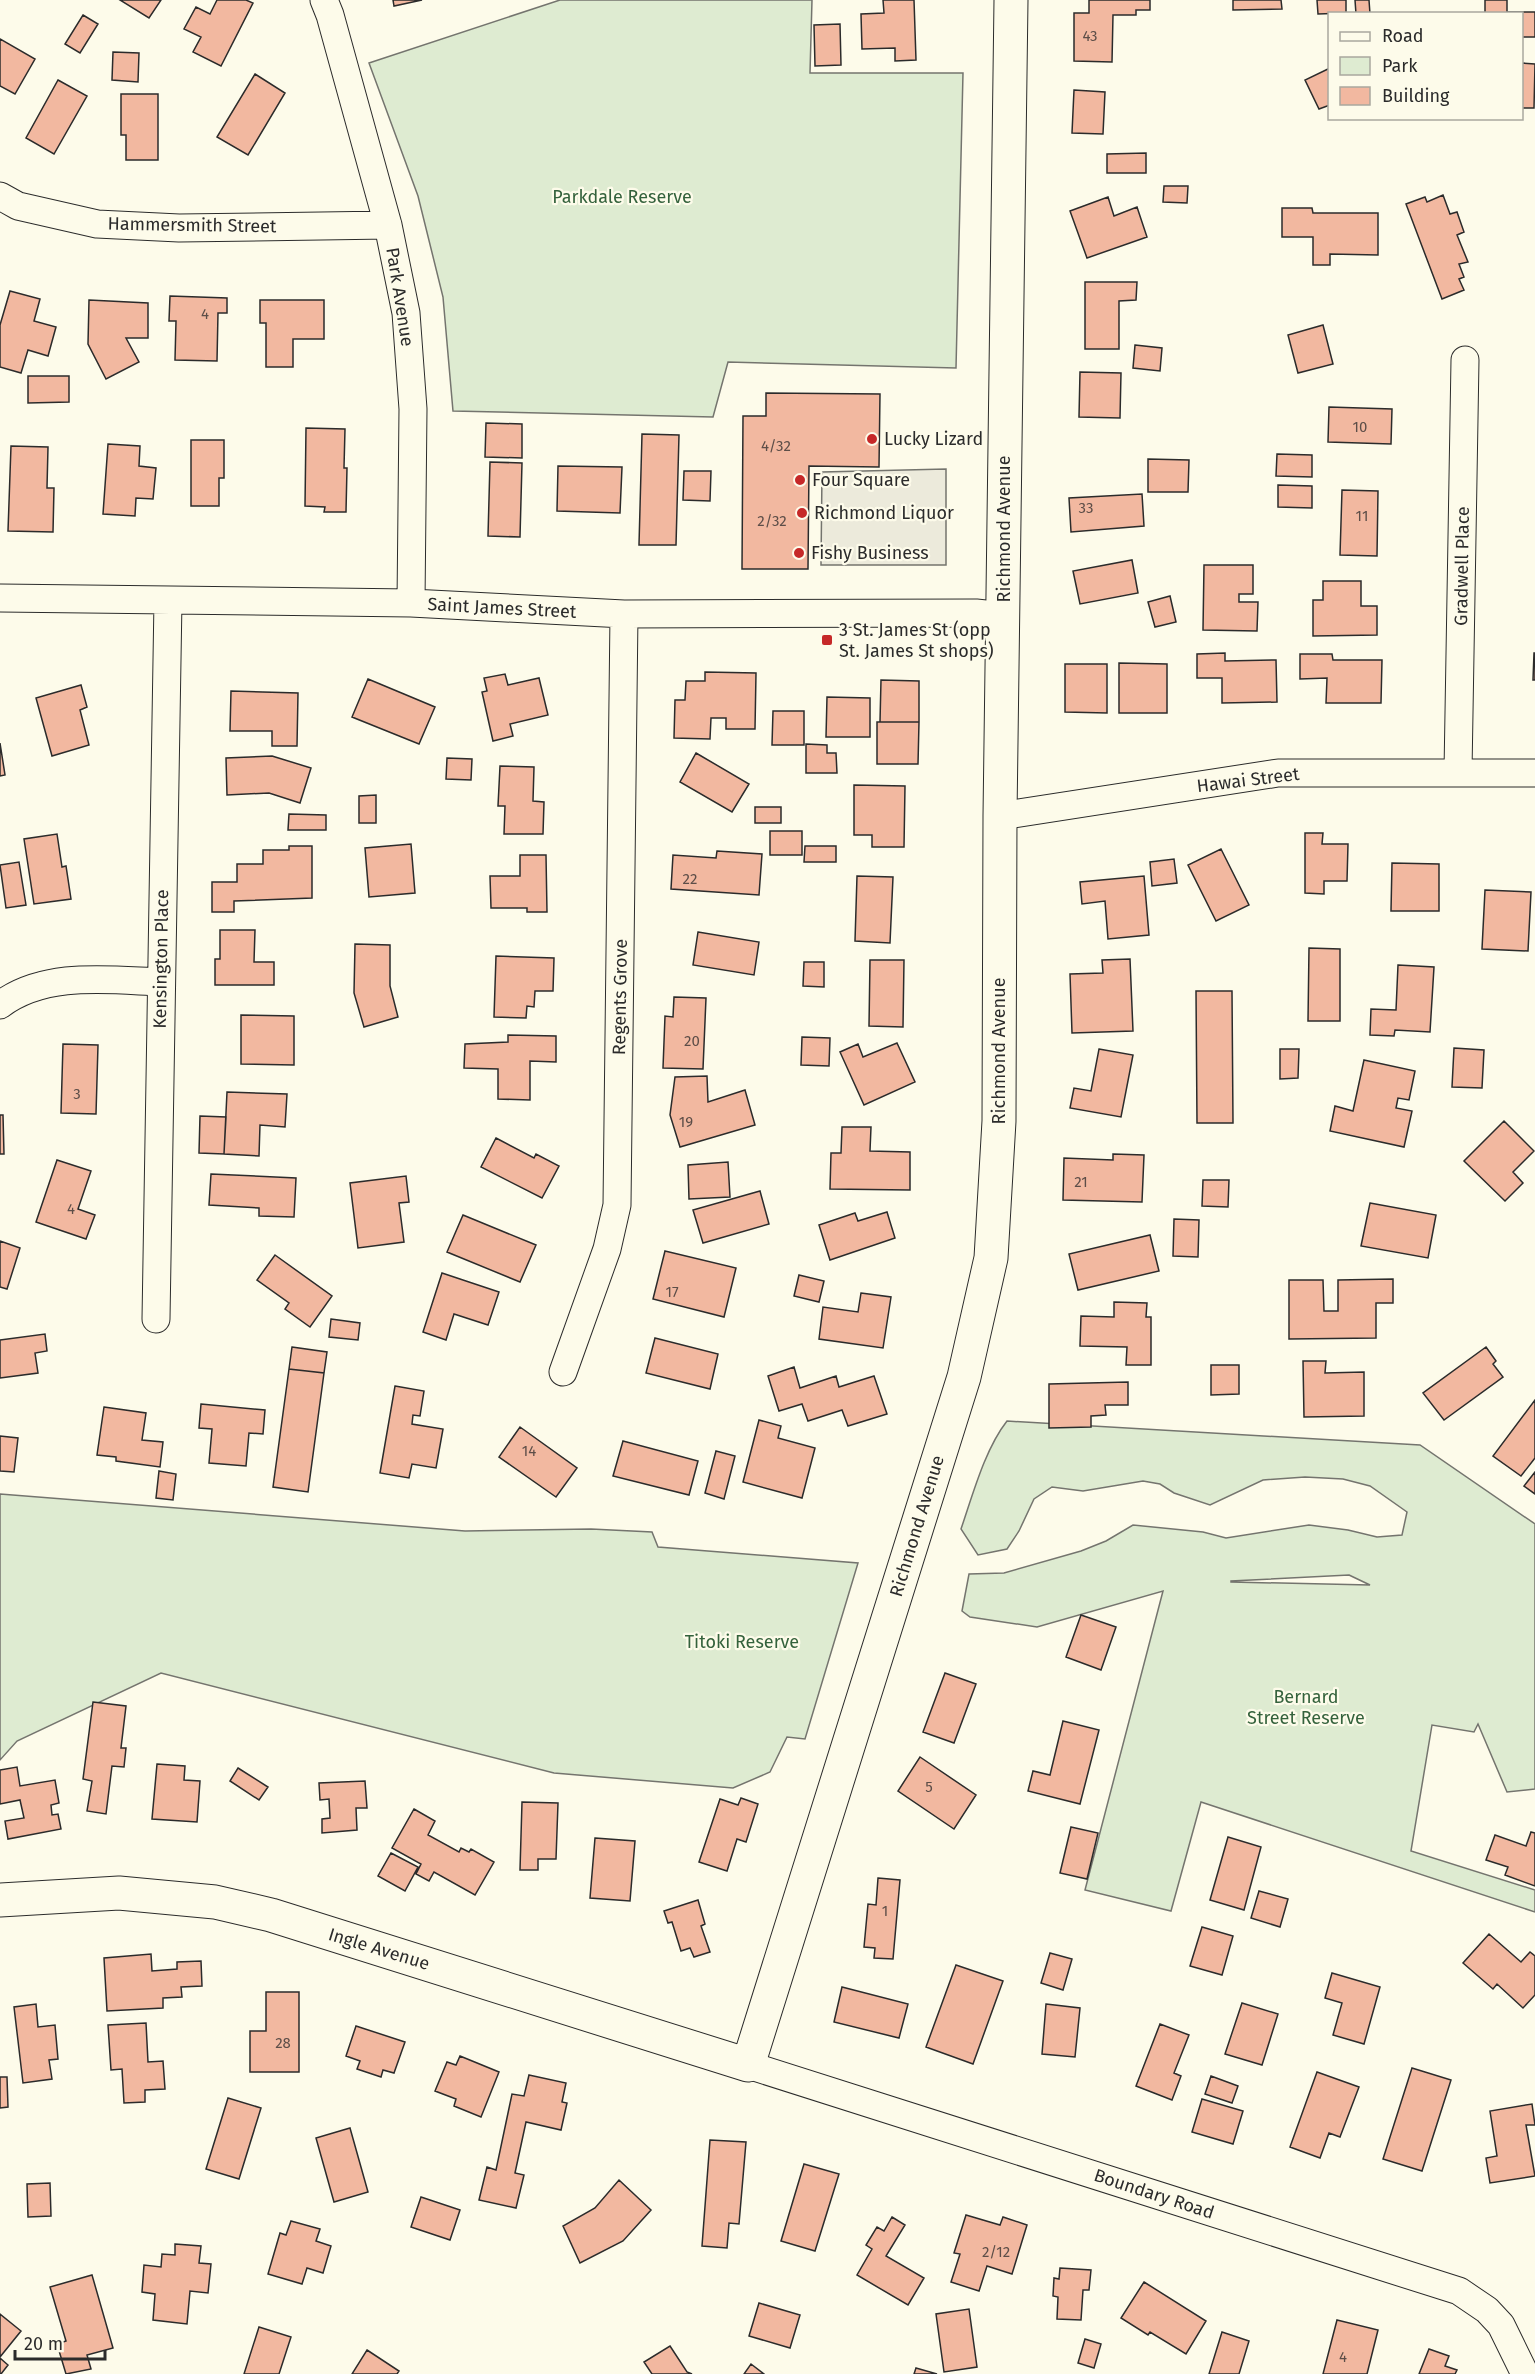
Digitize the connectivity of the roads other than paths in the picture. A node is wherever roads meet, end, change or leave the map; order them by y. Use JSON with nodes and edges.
{"nodes":[{"id":1,"x":324,"y":0,"type":"edge"},
{"id":2,"x":1011,"y":0,"type":"edge"},
{"id":3,"x":0,"y":196,"type":"edge"},
{"id":4,"x":388,"y":225,"type":"junction"},
{"id":5,"x":1465,"y":360,"type":"dead end"},
{"id":6,"x":0,"y":598,"type":"edge"},
{"id":7,"x":168,"y":600,"type":"junction"},
{"id":8,"x":411,"y":603,"type":"junction"},
{"id":9,"x":624,"y":614,"type":"junction"},
{"id":10,"x":1004,"y":616,"type":"junction"},
{"id":11,"x":1458,"y":772,"type":"junction"},
{"id":12,"x":1535,"y":773,"type":"edge"},
{"id":13,"x":1000,"y":816,"type":"junction"},
{"id":14,"x":161,"y":982,"type":"junction"},
{"id":15,"x":0,"y":1005,"type":"edge"},
{"id":16,"x":156,"y":1319,"type":"dead end"},
{"id":17,"x":563,"y":1372,"type":"dead end"},
{"id":18,"x":0,"y":1900,"type":"edge"},
{"id":19,"x":748,"y":2065,"type":"junction"},
{"id":20,"x":1528,"y":2371,"type":"edge"}],
"edges":[{"from":1,"to":4,"type":"street","name":"Park Avenue"},
{"from":2,"to":10,"type":"street","name":"Richmond Avenue"},
{"from":3,"to":4,"type":"street","name":"Hammersmith Street"},
{"from":4,"to":8,"type":"street","name":"Park Avenue"},
{"from":5,"to":11,"type":"street","name":"Gradwell Place"},
{"from":6,"to":7,"type":"street","name":"Saint James Street"},
{"from":7,"to":8,"type":"street","name":"Saint James Street"},
{"from":7,"to":14,"type":"street","name":"Kensington Place"},
{"from":8,"to":9,"type":"street","name":"Saint James Street"},
{"from":9,"to":10,"type":"street","name":"Saint James Street"},
{"from":9,"to":17,"type":"street","name":"Regents Grove"},
{"from":10,"to":13,"type":"street","name":"Richmond Avenue"},
{"from":11,"to":12,"type":"street","name":"Hawai Street"},
{"from":11,"to":13,"type":"street","name":"Hawai Street"},
{"from":13,"to":19,"type":"street","name":"Richmond Avenue"},
{"from":14,"to":15,"type":"street"},
{"from":14,"to":16,"type":"street","name":"Kensington Place"},
{"from":18,"to":19,"type":"street","name":"Ingle Avenue"},
{"from":19,"to":20,"type":"street","name":"Boundary Road"}]}
